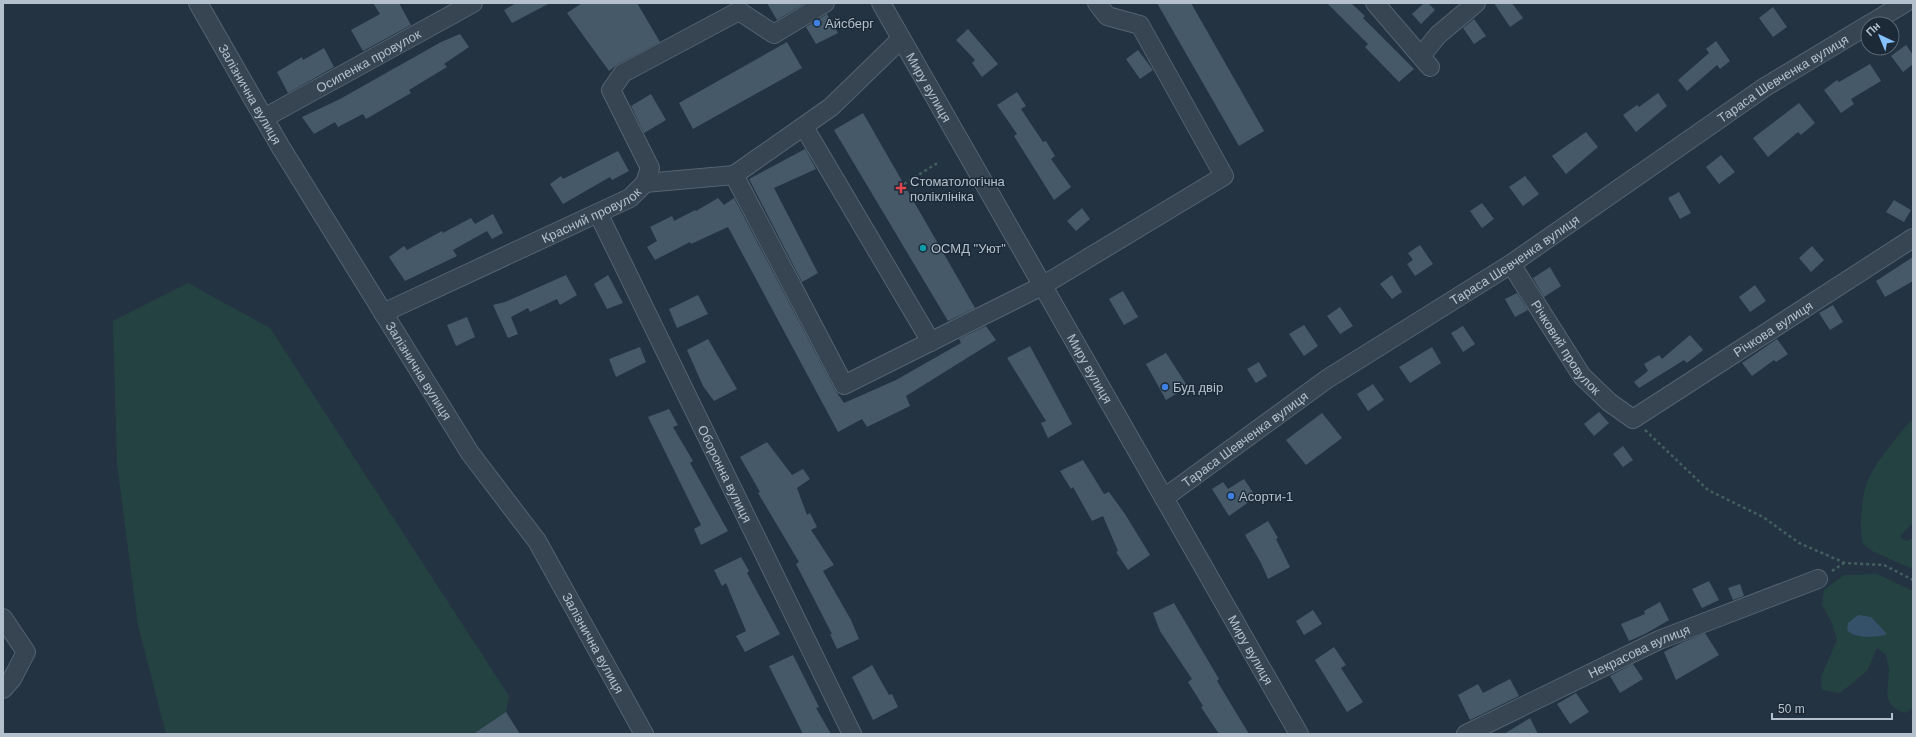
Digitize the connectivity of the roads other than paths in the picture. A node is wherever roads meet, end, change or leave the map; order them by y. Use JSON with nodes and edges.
{"nodes":[{"id":1,"x":198,"y":3,"type":"edge"},
{"id":2,"x":473,"y":3,"type":"edge"},
{"id":3,"x":826,"y":3,"type":"edge"},
{"id":4,"x":881,"y":3,"type":"edge"},
{"id":5,"x":1097,"y":3,"type":"edge"},
{"id":6,"x":1375,"y":3,"type":"edge"},
{"id":7,"x":1476,"y":3,"type":"edge"},
{"id":8,"x":1905,"y":3,"type":"edge"},
{"id":9,"x":735,"y":7,"type":"edge"},
{"id":10,"x":1884,"y":16,"type":"edge"},
{"id":11,"x":1860,"y":30,"type":"edge"},
{"id":12,"x":901,"y":38,"type":"junction"},
{"id":13,"x":264,"y":118,"type":"junction"},
{"id":14,"x":804,"y":126,"type":"junction"},
{"id":15,"x":734,"y":175,"type":"junction"},
{"id":16,"x":645,"y":183,"type":"junction"},
{"id":17,"x":598,"y":213,"type":"junction"},
{"id":18,"x":1913,"y":238,"type":"edge"},
{"id":19,"x":1511,"y":264,"type":"junction"},
{"id":20,"x":1042,"y":286,"type":"junction"},
{"id":21,"x":383,"y":313,"type":"junction"},
{"id":22,"x":931,"y":342,"type":"junction"},
{"id":23,"x":1633,"y":418,"type":"joint"},
{"id":24,"x":1164,"y":498,"type":"junction"},
{"id":25,"x":1818,"y":579,"type":"dead end"},
{"id":26,"x":3,"y":618,"type":"edge"},
{"id":27,"x":3,"y":689,"type":"edge"},
{"id":28,"x":644,"y":734,"type":"edge"},
{"id":29,"x":852,"y":734,"type":"edge"},
{"id":30,"x":1299,"y":734,"type":"edge"},
{"id":31,"x":1466,"y":734,"type":"edge"}],
"edges":[{"from":1,"to":13,"type":"street","name":"Залізнична вулиця"},
{"from":2,"to":13,"type":"street","name":"Осипенка провулок"},
{"from":3,"to":9,"type":"street","name":"Красний провулок"},
{"from":4,"to":12,"type":"street","name":"Миру вулиця"},
{"from":5,"to":20,"type":"street"},
{"from":6,"to":7,"type":"street"},
{"from":8,"to":10,"type":"street","name":"Тараса Шевченка вулиця"},
{"from":9,"to":16,"type":"street","name":"Красний провулок"},
{"from":11,"to":19,"type":"street","name":"Тараса Шевченка вулиця"},
{"from":12,"to":14,"type":"street"},
{"from":12,"to":20,"type":"street","name":"Миру вулиця"},
{"from":13,"to":21,"type":"street","name":"Залізнична вулиця"},
{"from":14,"to":15,"type":"street"},
{"from":14,"to":22,"type":"street"},
{"from":15,"to":16,"type":"street"},
{"from":15,"to":22,"type":"street"},
{"from":16,"to":17,"type":"street","name":"Красний провулок"},
{"from":17,"to":21,"type":"street","name":"Красний провулок"},
{"from":17,"to":29,"type":"street","name":"Оборонна вулиця"},
{"from":18,"to":23,"type":"street","name":"Річкова вулиця"},
{"from":19,"to":23,"type":"street","name":"Річковий провулок"},
{"from":19,"to":24,"type":"street","name":"Тараса Шевченка вулиця"},
{"from":20,"to":22,"type":"street"},
{"from":20,"to":24,"type":"street","name":"Миру вулиця"},
{"from":21,"to":28,"type":"street","name":"Залізнична вулиця"},
{"from":24,"to":30,"type":"street","name":"Миру вулиця"},
{"from":25,"to":31,"type":"street","name":"Некрасова вулиця"},
{"from":26,"to":27,"type":"street"}]}
